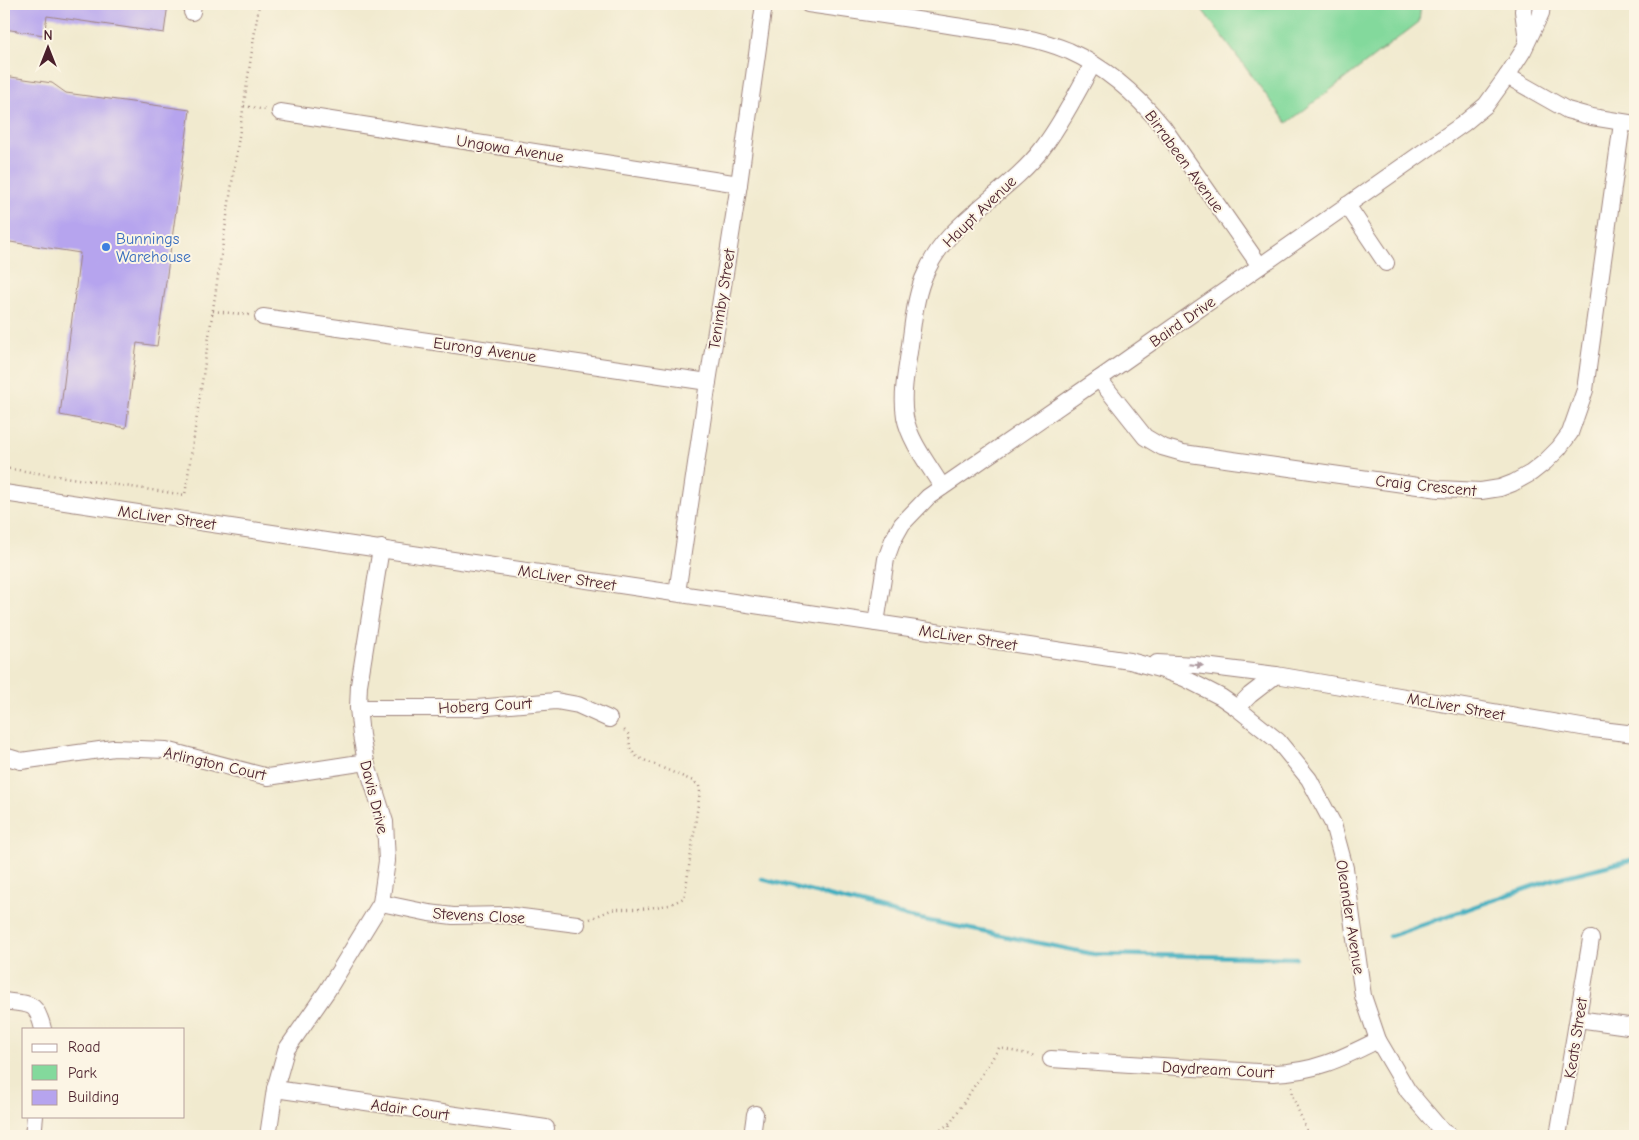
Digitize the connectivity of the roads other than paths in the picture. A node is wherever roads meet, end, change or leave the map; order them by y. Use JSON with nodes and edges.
{"nodes":[{"id":1,"x":764,"y":4,"type":"edge"},
{"id":2,"x":808,"y":4,"type":"edge"},
{"id":3,"x":1524,"y":4,"type":"edge"},
{"id":4,"x":1542,"y":4,"type":"edge"},
{"id":5,"x":1527,"y":40,"type":"junction"},
{"id":6,"x":1093,"y":64,"type":"junction"},
{"id":7,"x":1507,"y":76,"type":"junction"},
{"id":8,"x":280,"y":112,"type":"road end"},
{"id":9,"x":1629,"y":124,"type":"edge"},
{"id":10,"x":740,"y":184,"type":"junction"},
{"id":11,"x":1347,"y":205,"type":"junction"},
{"id":12,"x":1386,"y":262,"type":"dead end"},
{"id":13,"x":1260,"y":266,"type":"junction"},
{"id":14,"x":263,"y":317,"type":"road end"},
{"id":15,"x":1099,"y":379,"type":"junction"},
{"id":16,"x":708,"y":382,"type":"junction"},
{"id":17,"x":942,"y":487,"type":"junction"},
{"id":18,"x":4,"y":493,"type":"edge"},
{"id":19,"x":381,"y":548,"type":"junction"},
{"id":20,"x":677,"y":593,"type":"junction"},
{"id":21,"x":876,"y":623,"type":"junction"},
{"id":22,"x":1130,"y":661,"type":"junction"},
{"id":23,"x":1276,"y":675,"type":"junction"},
{"id":24,"x":358,"y":708,"type":"junction"},
{"id":25,"x":1237,"y":708,"type":"junction"},
{"id":26,"x":609,"y":719,"type":"road end"},
{"id":27,"x":1635,"y":734,"type":"edge"},
{"id":28,"x":4,"y":756,"type":"edge"},
{"id":29,"x":366,"y":762,"type":"junction"},
{"id":30,"x":381,"y":903,"type":"junction"},
{"id":31,"x":577,"y":924,"type":"road end"},
{"id":32,"x":1591,"y":939,"type":"dead end"},
{"id":33,"x":4,"y":1001,"type":"edge"},
{"id":34,"x":1578,"y":1019,"type":"junction"},
{"id":35,"x":1635,"y":1027,"type":"edge"},
{"id":36,"x":43,"y":1028,"type":"edge"},
{"id":37,"x":1378,"y":1040,"type":"junction"},
{"id":38,"x":1050,"y":1058,"type":"road end"},
{"id":39,"x":275,"y":1089,"type":"junction"},
{"id":40,"x":755,"y":1114,"type":"dead end"},
{"id":41,"x":35,"y":1118,"type":"edge"},
{"id":42,"x":546,"y":1128,"type":"dead end"},
{"id":43,"x":33,"y":1136,"type":"edge"},
{"id":44,"x":268,"y":1136,"type":"edge"},
{"id":45,"x":752,"y":1136,"type":"edge"},
{"id":46,"x":1450,"y":1136,"type":"edge"},
{"id":47,"x":1558,"y":1136,"type":"edge"}],
"edges":[{"from":1,"to":10,"type":"street","name":"Tenimby Street"},
{"from":2,"to":6,"type":"street","name":"Birrabeen Avenue"},
{"from":3,"to":5,"type":"street"},
{"from":4,"to":5,"type":"street","name":"Baird Drive"},
{"from":5,"to":7,"type":"street","name":"Baird Drive"},
{"from":6,"to":13,"type":"street","name":"Birrabeen Avenue"},
{"from":6,"to":17,"type":"street","name":"Haupt Avenue"},
{"from":7,"to":9,"type":"street"},
{"from":7,"to":11,"type":"street","name":"Baird Drive"},
{"from":8,"to":10,"type":"street","name":"Ungowa Avenue"},
{"from":9,"to":15,"type":"street","name":"Craig Crescent"},
{"from":10,"to":16,"type":"street","name":"Tenimby Street"},
{"from":11,"to":12,"type":"street"},
{"from":11,"to":13,"type":"street","name":"Baird Drive"},
{"from":13,"to":15,"type":"street","name":"Baird Drive"},
{"from":14,"to":16,"type":"street","name":"Eurong Avenue"},
{"from":15,"to":17,"type":"street","name":"Baird Drive"},
{"from":16,"to":20,"type":"street","name":"Tenimby Street"},
{"from":17,"to":21,"type":"street","name":"Baird Drive"},
{"from":18,"to":19,"type":"street","name":"McLiver Street"},
{"from":19,"to":20,"type":"street","name":"McLiver Street"},
{"from":19,"to":24,"type":"street","name":"Davis Drive"},
{"from":20,"to":21,"type":"street","name":"McLiver Street"},
{"from":21,"to":22,"type":"street","name":"McLiver Street"},
{"from":22,"to":23,"type":"street","name":"McLiver Street","one_way":true},
{"from":22,"to":25,"type":"street","name":"McLiver Street"},
{"from":23,"to":25,"type":"street"},
{"from":23,"to":27,"type":"street","name":"McLiver Street"},
{"from":24,"to":26,"type":"street","name":"Hoberg Court"},
{"from":24,"to":29,"type":"street","name":"Davis Drive"},
{"from":25,"to":37,"type":"street","name":"Oleander Avenue"},
{"from":28,"to":29,"type":"street","name":"Arlington Court"},
{"from":29,"to":30,"type":"street","name":"Davis Drive"},
{"from":30,"to":31,"type":"street","name":"Stevens Close"},
{"from":30,"to":39,"type":"street","name":"Davis Drive"},
{"from":32,"to":34,"type":"street","name":"Keats Street"},
{"from":33,"to":36,"type":"street"},
{"from":34,"to":35,"type":"street"},
{"from":34,"to":47,"type":"street","name":"Keats Street"},
{"from":37,"to":38,"type":"street","name":"Daydream Court"},
{"from":37,"to":46,"type":"street","name":"Oleander Avenue"},
{"from":39,"to":42,"type":"street","name":"Adair Court"},
{"from":39,"to":44,"type":"street","name":"Davis Drive"},
{"from":40,"to":45,"type":"street"},
{"from":41,"to":43,"type":"street"}]}
